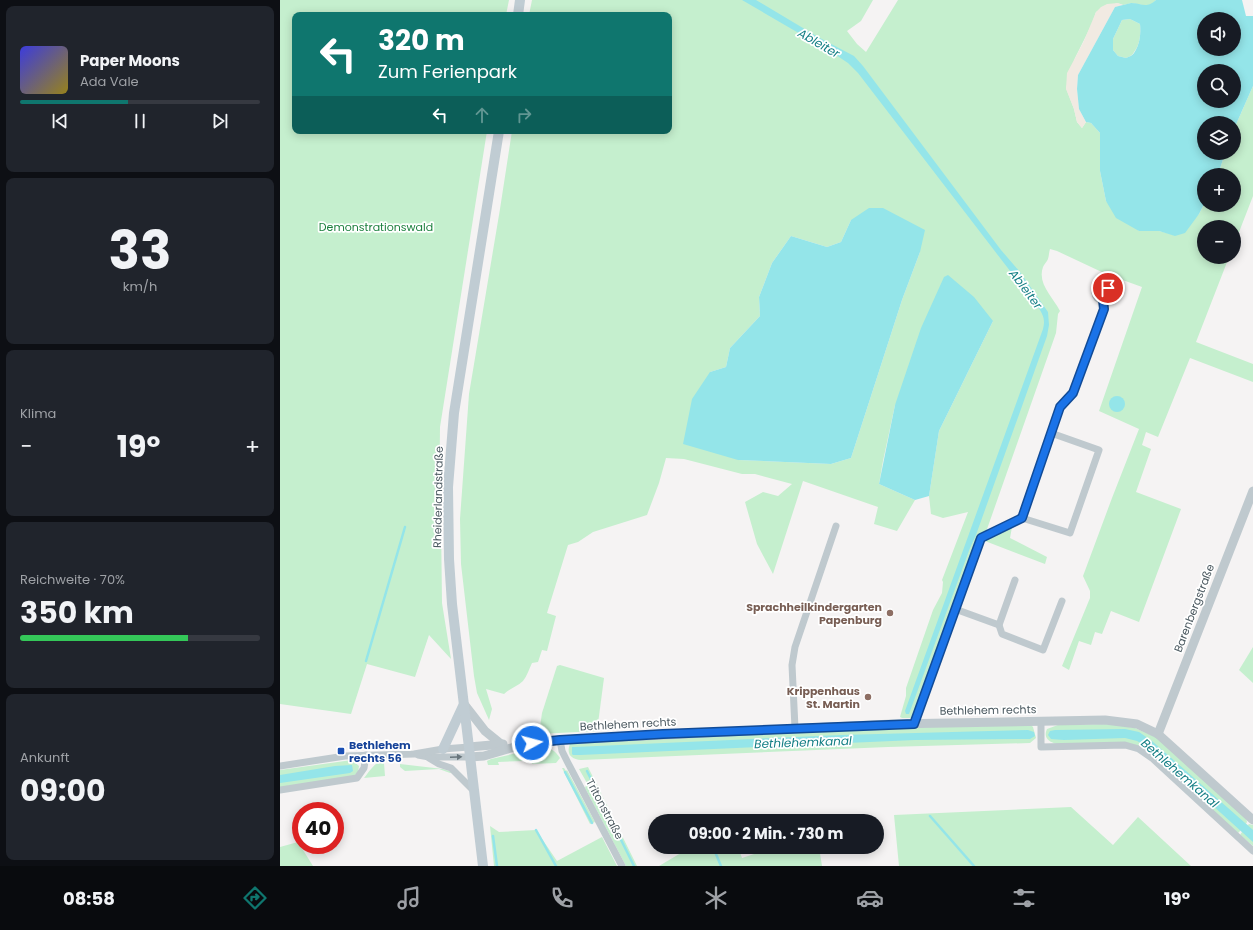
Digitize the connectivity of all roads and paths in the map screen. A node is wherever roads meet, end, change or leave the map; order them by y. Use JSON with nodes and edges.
{"nodes":[{"id":1,"x":520,"y":0,"type":"edge"},
{"id":2,"x":518,"y":12,"type":"edge"},
{"id":3,"x":499,"y":134,"type":"edge"},
{"id":4,"x":1103,"y":300,"type":"dead end"},
{"id":5,"x":1051,"y":432,"type":"junction"},
{"id":6,"x":1253,"y":491,"type":"edge"},
{"id":7,"x":1022,"y":518,"type":"junction"},
{"id":8,"x":836,"y":526,"type":"dead end"},
{"id":9,"x":1015,"y":580,"type":"dead end"},
{"id":10,"x":1062,"y":601,"type":"dead end"},
{"id":11,"x":955,"y":609,"type":"junction"},
{"id":12,"x":999,"y":625,"type":"junction"},
{"id":13,"x":464,"y":704,"type":"junction"},
{"id":14,"x":1041,"y":721,"type":"junction"},
{"id":15,"x":914,"y":724,"type":"junction"},
{"id":16,"x":794,"y":728,"type":"junction"},
{"id":17,"x":1158,"y":734,"type":"junction"},
{"id":18,"x":560,"y":740,"type":"junction"},
{"id":19,"x":501,"y":744,"type":"junction"},
{"id":20,"x":521,"y":745,"type":"junction"},
{"id":21,"x":443,"y":749,"type":"junction"},
{"id":22,"x":470,"y":752,"type":"junction"},
{"id":23,"x":414,"y":754,"type":"junction"},
{"id":24,"x":366,"y":755,"type":"junction"},
{"id":25,"x":429,"y":758,"type":"junction"},
{"id":26,"x":280,"y":766,"type":"edge"},
{"id":27,"x":280,"y":790,"type":"edge"},
{"id":28,"x":473,"y":790,"type":"junction"},
{"id":29,"x":1253,"y":819,"type":"edge"},
{"id":30,"x":1253,"y":851,"type":"edge"},
{"id":31,"x":483,"y":866,"type":"edge"},
{"id":32,"x":622,"y":866,"type":"edge"}],
"edges":[{"from":1,"to":2,"type":"main road"},
{"from":3,"to":13,"type":"main road","name":"Rheiderlandstraße"},
{"from":4,"to":5,"type":"street"},
{"from":5,"to":7,"type":"street"},
{"from":5,"to":7,"type":"street"},
{"from":6,"to":17,"type":"street","name":"Barenbergstraße"},
{"from":7,"to":11,"type":"street"},
{"from":8,"to":16,"type":"street"},
{"from":9,"to":12,"type":"street"},
{"from":10,"to":12,"type":"street"},
{"from":11,"to":12,"type":"street"},
{"from":11,"to":15,"type":"street"},
{"from":13,"to":19,"type":"street"},
{"from":13,"to":21,"type":"main road"},
{"from":13,"to":22,"type":"main road","name":"Rheiderlandstraße"},
{"from":14,"to":15,"type":"street","name":"Bethlehem rechts"},
{"from":14,"to":17,"type":"street","name":"Bethlehem rechts"},
{"from":14,"to":30,"type":"street"},
{"from":15,"to":16,"type":"street","name":"Bethlehem rechts"},
{"from":16,"to":18,"type":"street","name":"Bethlehem rechts"},
{"from":17,"to":29,"type":"street","name":"Bethlehem rechts"},
{"from":18,"to":20,"type":"street","name":"Bethlehem rechts"},
{"from":18,"to":32,"type":"street","name":"Tritonstraße"},
{"from":19,"to":20,"type":"street","name":"Bethlehem rechts"},
{"from":19,"to":22,"type":"street","name":"Bethlehem rechts"},
{"from":20,"to":22,"type":"street","name":"Bethlehem rechts"},
{"from":21,"to":22,"type":"street","name":"Bethlehem rechts"},
{"from":21,"to":23,"type":"street","name":"Bethlehem rechts"},
{"from":25,"to":22,"type":"street","name":"Bethlehem rechts","one_way":true},
{"from":22,"to":28,"type":"main road","name":"Rheiderlandstraße"},
{"from":23,"to":24,"type":"street","name":"Bethlehem rechts"},
{"from":23,"to":25,"type":"street","name":"Bethlehem rechts"},
{"from":24,"to":26,"type":"street","name":"Bethlehem rechts"},
{"from":24,"to":27,"type":"street"},
{"from":25,"to":28,"type":"street","name":"Bethlehem rechts"},
{"from":28,"to":31,"type":"main road","name":"Rheiderlandstraße"}]}
